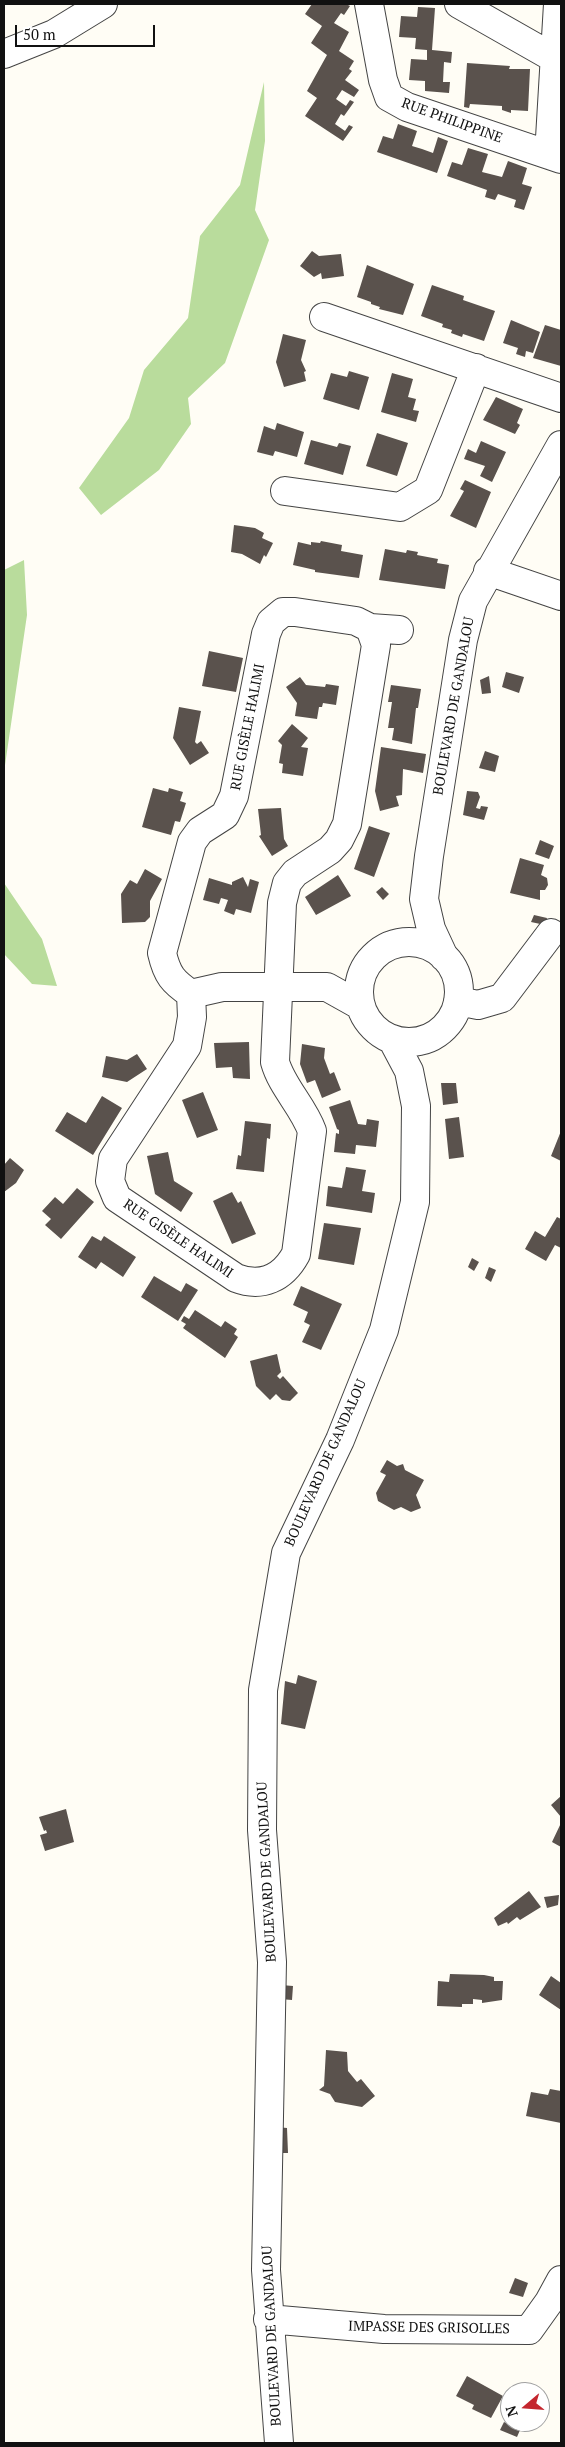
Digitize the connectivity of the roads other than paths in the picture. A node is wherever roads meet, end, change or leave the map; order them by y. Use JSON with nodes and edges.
{"nodes":[{"id":1,"x":103,"y":4,"type":"edge"},
{"id":2,"x":369,"y":4,"type":"edge"},
{"id":3,"x":459,"y":4,"type":"edge"},
{"id":4,"x":558,"y":4,"type":"edge"},
{"id":5,"x":4,"y":54,"type":"edge"},
{"id":6,"x":554,"y":58,"type":"junction"},
{"id":7,"x":555,"y":157,"type":"edge"},
{"id":8,"x":324,"y":317,"type":"dead end"},
{"id":9,"x":476,"y":368,"type":"junction"},
{"id":10,"x":561,"y":398,"type":"edge"},
{"id":11,"x":559,"y":456,"type":"edge"},
{"id":12,"x":286,"y":491,"type":"dead end"},
{"id":13,"x":488,"y":571,"type":"junction"},
{"id":14,"x":561,"y":596,"type":"edge"},
{"id":15,"x":370,"y":628,"type":"junction"},
{"id":16,"x":399,"y":630,"type":"dead end"},
{"id":17,"x":424,"y":899,"type":"junction"},
{"id":18,"x":551,"y":933,"type":"dead end"},
{"id":19,"x":378,"y":953,"type":"junction"},
{"id":20,"x":444,"y":957,"type":"junction"},
{"id":21,"x":277,"y":986,"type":"junction"},
{"id":22,"x":327,"y":987,"type":"junction"},
{"id":23,"x":191,"y":994,"type":"junction"},
{"id":24,"x":458,"y":1001,"type":"junction"},
{"id":25,"x":361,"y":1006,"type":"junction"},
{"id":26,"x":429,"y":1038,"type":"junction"},
{"id":27,"x":392,"y":1039,"type":"junction"},
{"id":28,"x":413,"y":1086,"type":"junction"},
{"id":29,"x":561,"y":2280,"type":"edge"},
{"id":30,"x":268,"y":2319,"type":"junction"},
{"id":31,"x":279,"y":2443,"type":"edge"}],
"edges":[{"from":1,"to":5,"type":"street"},
{"from":2,"to":7,"type":"street","name":"RUE PHILIPPINE"},
{"from":3,"to":6,"type":"street"},
{"from":4,"to":6,"type":"street","name":"RUE PHILIPPINE"},
{"from":6,"to":7,"type":"street","name":"RUE PHILIPPINE"},
{"from":8,"to":9,"type":"street"},
{"from":9,"to":10,"type":"street"},
{"from":9,"to":12,"type":"street"},
{"from":11,"to":13,"type":"street","name":"BOULEVARD DE GANDALOU"},
{"from":13,"to":14,"type":"street"},
{"from":13,"to":17,"type":"street","name":"BOULEVARD DE GANDALOU"},
{"from":15,"to":16,"type":"street","name":"RUE GISÈLE HALIMI"},
{"from":15,"to":21,"type":"street","name":"RUE GISÈLE HALIMI"},
{"from":15,"to":23,"type":"street","name":"RUE GISÈLE HALIMI"},
{"from":17,"to":19,"type":"street","name":"BOULEVARD DE GANDALOU"},
{"from":17,"to":20,"type":"street","name":"BOULEVARD DE GANDALOU"},
{"from":18,"to":24,"type":"street"},
{"from":19,"to":20,"type":"street"},
{"from":19,"to":22,"type":"street"},
{"from":19,"to":25,"type":"street"},
{"from":20,"to":24,"type":"street"},
{"from":21,"to":22,"type":"street"},
{"from":21,"to":23,"type":"street"},
{"from":21,"to":23,"type":"street","name":"RUE GISÈLE HALIMI"},
{"from":22,"to":25,"type":"street"},
{"from":24,"to":26,"type":"street"},
{"from":25,"to":27,"type":"street"},
{"from":26,"to":27,"type":"street"},
{"from":26,"to":28,"type":"street","name":"BOULEVARD DE GANDALOU"},
{"from":27,"to":28,"type":"street","name":"BOULEVARD DE GANDALOU"},
{"from":28,"to":30,"type":"street","name":"BOULEVARD DE GANDALOU"},
{"from":29,"to":30,"type":"street","name":"IMPASSE DES GRISOLLES"},
{"from":30,"to":31,"type":"street","name":"BOULEVARD DE GANDALOU"}]}
